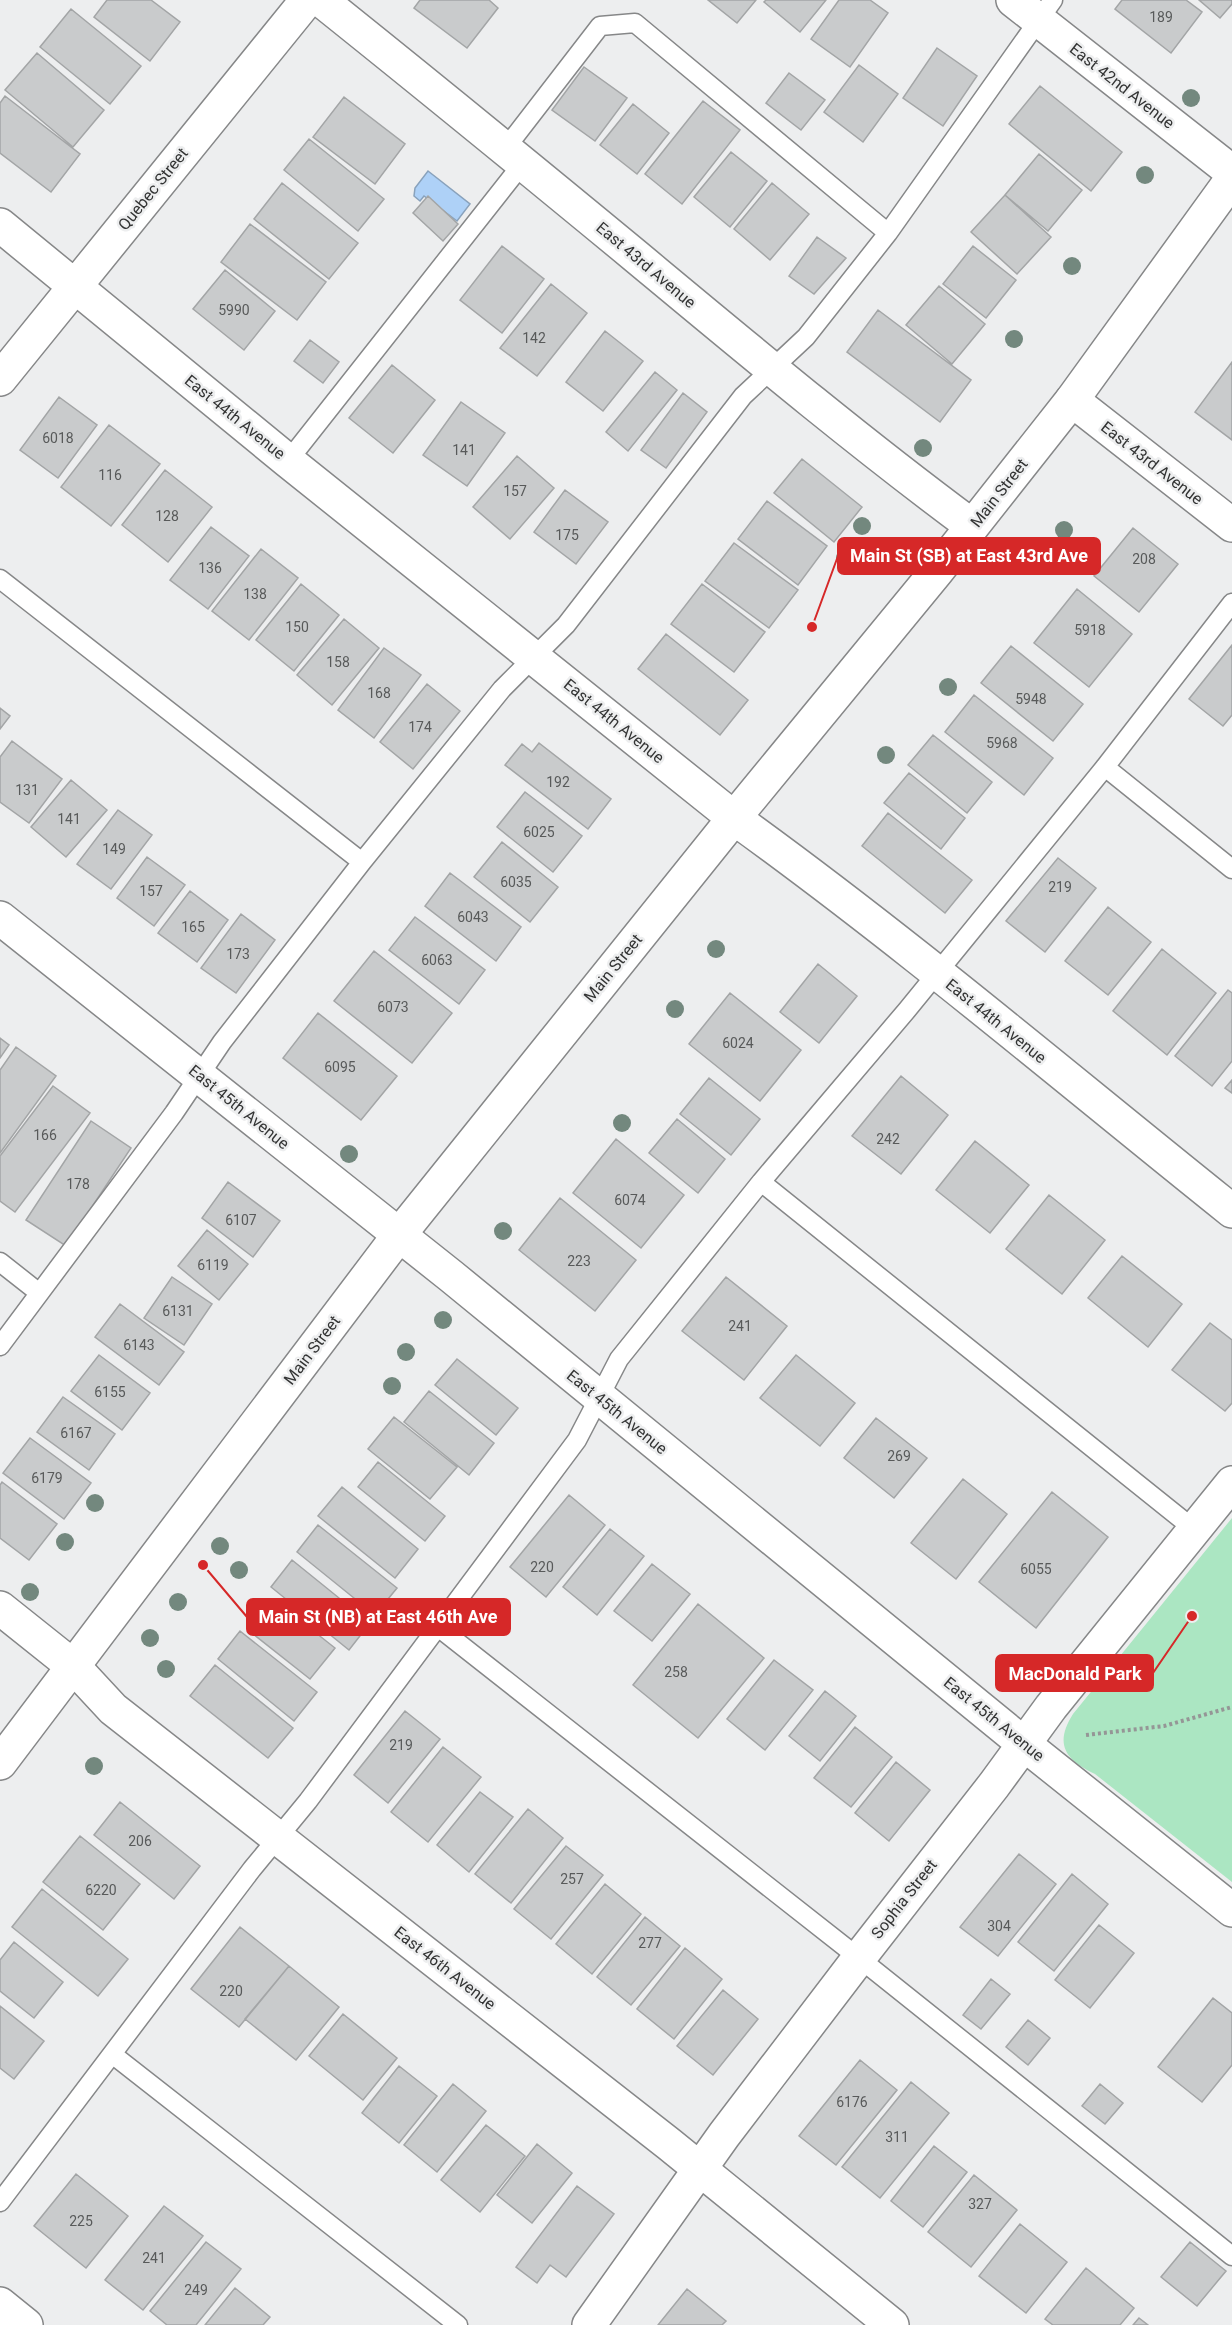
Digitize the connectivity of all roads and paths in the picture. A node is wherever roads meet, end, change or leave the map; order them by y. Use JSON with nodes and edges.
{"nodes":[{"id":1,"x":307,"y":0,"type":"edge"},
{"id":2,"x":321,"y":0,"type":"edge"},
{"id":3,"x":1012,"y":0,"type":"edge"},
{"id":4,"x":1046,"y":10,"type":"edge"},
{"id":5,"x":514,"y":156,"type":"junction"},
{"id":6,"x":1232,"y":172,"type":"edge"},
{"id":7,"x":1232,"y":179,"type":"edge"},
{"id":8,"x":0,"y":225,"type":"edge"},
{"id":9,"x":888,"y":233,"type":"junction"},
{"id":10,"x":74,"y":286,"type":"junction"},
{"id":11,"x":772,"y":369,"type":"junction"},
{"id":12,"x":0,"y":379,"type":"edge"},
{"id":13,"x":1072,"y":400,"type":"junction"},
{"id":14,"x":288,"y":461,"type":"junction"},
{"id":15,"x":1232,"y":525,"type":"edge"},
{"id":16,"x":972,"y":526,"type":"junction"},
{"id":17,"x":0,"y":579,"type":"edge"},
{"id":18,"x":1232,"y":603,"type":"edge"},
{"id":19,"x":534,"y":658,"type":"junction"},
{"id":20,"x":1105,"y":767,"type":"junction"},
{"id":21,"x":734,"y":818,"type":"junction"},
{"id":22,"x":362,"y":862,"type":"junction"},
{"id":23,"x":1232,"y":868,"type":"edge"},
{"id":24,"x":0,"y":918,"type":"edge"},
{"id":25,"x":936,"y":973,"type":"junction"},
{"id":26,"x":200,"y":1075,"type":"junction"},
{"id":27,"x":761,"y":1182,"type":"junction"},
{"id":28,"x":1232,"y":1211,"type":"edge"},
{"id":29,"x":399,"y":1235,"type":"junction"},
{"id":30,"x":0,"y":1262,"type":"edge"},
{"id":31,"x":38,"y":1292,"type":"junction"},
{"id":32,"x":0,"y":1346,"type":"edge"},
{"id":33,"x":599,"y":1397,"type":"junction"},
{"id":34,"x":1232,"y":1483,"type":"edge"},
{"id":35,"x":1195,"y":1530,"type":"junction"},
{"id":36,"x":0,"y":1608,"type":"edge"},
{"id":37,"x":438,"y":1627,"type":"junction"},
{"id":38,"x":74,"y":1667,"type":"junction"},
{"id":39,"x":1232,"y":1707,"type":"edge"},
{"id":40,"x":1086,"y":1735,"type":"dead end"},
{"id":41,"x":1024,"y":1744,"type":"junction"},
{"id":42,"x":0,"y":1763,"type":"edge"},
{"id":43,"x":279,"y":1837,"type":"junction"},
{"id":44,"x":1232,"y":1910,"type":"edge"},
{"id":45,"x":859,"y":1958,"type":"junction"},
{"id":46,"x":112,"y":2054,"type":"junction"},
{"id":47,"x":700,"y":2169,"type":"junction"},
{"id":48,"x":0,"y":2202,"type":"edge"},
{"id":49,"x":1232,"y":2256,"type":"edge"},
{"id":50,"x":0,"y":2304,"type":"edge"},
{"id":51,"x":26,"y":2325,"type":"edge"},
{"id":52,"x":458,"y":2325,"type":"edge"},
{"id":53,"x":589,"y":2325,"type":"edge"},
{"id":54,"x":892,"y":2325,"type":"edge"}],
"edges":[{"from":1,"to":10,"type":"street","name":"Quebec Street"},
{"from":2,"to":5,"type":"street","name":"East 43rd Avenue"},
{"from":3,"to":4,"type":"street","name":"East 42nd Avenue"},
{"from":4,"to":6,"type":"street","name":"East 42nd Avenue"},
{"from":4,"to":9,"type":"lane"},
{"from":5,"to":9,"type":"lane"},
{"from":5,"to":11,"type":"street","name":"East 43rd Avenue"},
{"from":5,"to":14,"type":"lane"},
{"from":7,"to":13,"type":"street","name":"Main Street"},
{"from":8,"to":10,"type":"street","name":"East 44th Avenue"},
{"from":9,"to":11,"type":"lane"},
{"from":10,"to":12,"type":"street","name":"Quebec Street"},
{"from":10,"to":14,"type":"street","name":"East 44th Avenue"},
{"from":11,"to":16,"type":"street","name":"East 43rd Avenue"},
{"from":11,"to":19,"type":"lane"},
{"from":13,"to":15,"type":"street","name":"East 43rd Avenue"},
{"from":13,"to":16,"type":"street","name":"Main Street"},
{"from":14,"to":19,"type":"street","name":"East 44th Avenue"},
{"from":16,"to":21,"type":"street","name":"Main Street"},
{"from":17,"to":22,"type":"lane"},
{"from":18,"to":20,"type":"lane"},
{"from":19,"to":21,"type":"street","name":"East 44th Avenue"},
{"from":19,"to":22,"type":"lane"},
{"from":20,"to":23,"type":"lane"},
{"from":20,"to":25,"type":"lane"},
{"from":21,"to":25,"type":"street","name":"East 44th Avenue"},
{"from":21,"to":29,"type":"street","name":"Main Street"},
{"from":22,"to":26,"type":"lane"},
{"from":24,"to":26,"type":"street","name":"East 45th Avenue"},
{"from":25,"to":27,"type":"lane"},
{"from":25,"to":28,"type":"street","name":"East 44th Avenue"},
{"from":26,"to":29,"type":"street","name":"East 45th Avenue"},
{"from":26,"to":31,"type":"lane"},
{"from":27,"to":33,"type":"lane"},
{"from":27,"to":35,"type":"lane"},
{"from":29,"to":33,"type":"street","name":"East 45th Avenue"},
{"from":29,"to":38,"type":"street","name":"Main Street"},
{"from":30,"to":31,"type":"lane"},
{"from":31,"to":32,"type":"lane"},
{"from":33,"to":37,"type":"lane"},
{"from":33,"to":41,"type":"street","name":"East 45th Avenue"},
{"from":34,"to":35,"type":"street","name":"Sophia Street"},
{"from":35,"to":41,"type":"street","name":"Sophia Street"},
{"from":36,"to":38,"type":"street","name":"East 46th Avenue"},
{"from":37,"to":43,"type":"lane"},
{"from":37,"to":45,"type":"lane"},
{"from":38,"to":42,"type":"street","name":"Main Street"},
{"from":38,"to":43,"type":"street","name":"East 46th Avenue"},
{"from":39,"to":40,"type":"path"},
{"from":41,"to":44,"type":"street","name":"East 45th Avenue"},
{"from":41,"to":45,"type":"street","name":"Sophia Street"},
{"from":43,"to":46,"type":"lane"},
{"from":43,"to":47,"type":"street","name":"East 46th Avenue"},
{"from":45,"to":47,"type":"street","name":"Sophia Street"},
{"from":45,"to":49,"type":"lane"},
{"from":46,"to":48,"type":"lane"},
{"from":46,"to":52,"type":"lane"},
{"from":47,"to":53,"type":"street","name":"Sophia Street"},
{"from":47,"to":54,"type":"street","name":"East 46th Avenue"},
{"from":50,"to":51,"type":"street"}]}
